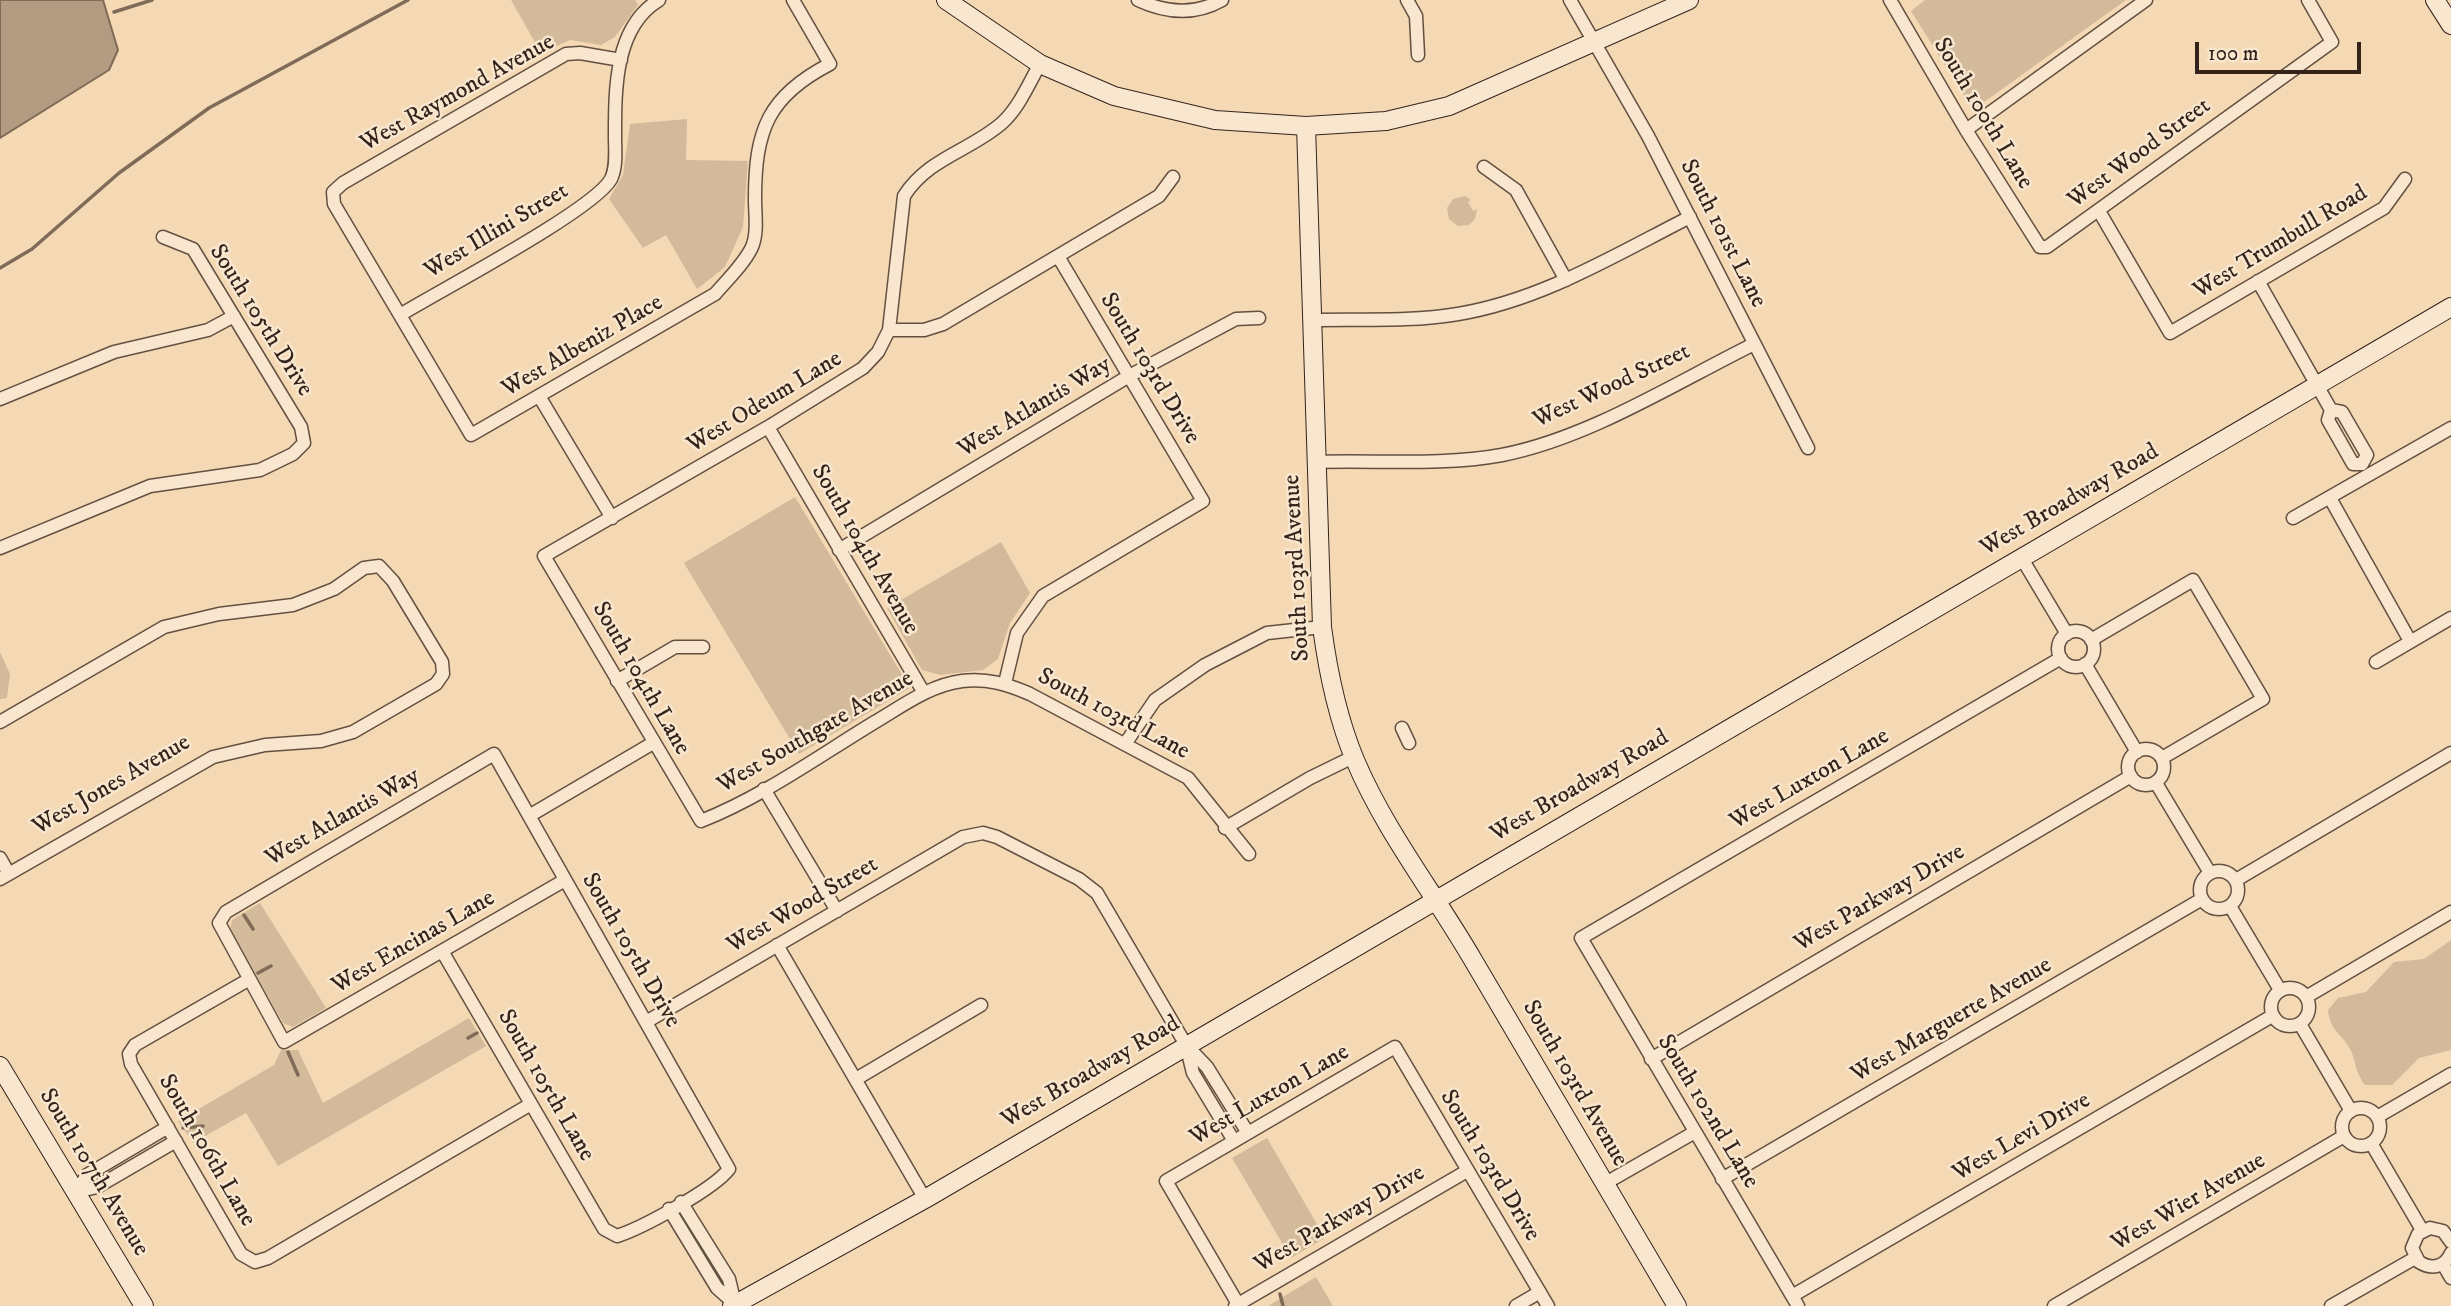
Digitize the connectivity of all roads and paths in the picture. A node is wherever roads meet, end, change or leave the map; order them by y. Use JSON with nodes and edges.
{"nodes":[{"id":1,"x":659,"y":0,"type":"edge"},
{"id":2,"x":793,"y":0,"type":"edge"},
{"id":3,"x":1138,"y":0,"type":"edge"},
{"id":4,"x":1407,"y":0,"type":"edge"},
{"id":5,"x":1570,"y":0,"type":"edge"},
{"id":6,"x":1689,"y":0,"type":"edge"},
{"id":7,"x":2146,"y":0,"type":"edge"},
{"id":8,"x":2308,"y":0,"type":"edge"},
{"id":9,"x":2435,"y":0,"type":"edge"},
{"id":10,"x":952,"y":2,"type":"edge"},
{"id":11,"x":1896,"y":2,"type":"edge"},
{"id":12,"x":1216,"y":3,"type":"edge"},
{"id":13,"x":2451,"y":25,"type":"edge"},
{"id":14,"x":1594,"y":41,"type":"junction"},
{"id":15,"x":1418,"y":55,"type":"dead end"},
{"id":16,"x":621,"y":60,"type":"junction"},
{"id":17,"x":1040,"y":64,"type":"junction"},
{"id":18,"x":1306,"y":126,"type":"junction"},
{"id":19,"x":1966,"y":130,"type":"junction"},
{"id":20,"x":1484,"y":167,"type":"dead end"},
{"id":21,"x":1173,"y":177,"type":"dead end"},
{"id":22,"x":2405,"y":179,"type":"dead end"},
{"id":23,"x":2099,"y":211,"type":"junction"},
{"id":24,"x":1690,"y":217,"type":"junction"},
{"id":25,"x":163,"y":237,"type":"dead end"},
{"id":26,"x":2040,"y":247,"type":"joint"},
{"id":27,"x":1059,"y":258,"type":"junction"},
{"id":28,"x":1566,"y":280,"type":"junction"},
{"id":29,"x":2258,"y":281,"type":"junction"},
{"id":30,"x":2451,"y":307,"type":"edge"},
{"id":31,"x":400,"y":314,"type":"junction"},
{"id":32,"x":234,"y":316,"type":"junction"},
{"id":33,"x":1259,"y":318,"type":"dead end"},
{"id":34,"x":1313,"y":320,"type":"junction"},
{"id":35,"x":889,"y":330,"type":"junction"},
{"id":36,"x":1754,"y":344,"type":"junction"},
{"id":37,"x":1129,"y":376,"type":"junction"},
{"id":38,"x":2317,"y":385,"type":"junction"},
{"id":39,"x":539,"y":396,"type":"junction"},
{"id":40,"x":0,"y":400,"type":"edge"},
{"id":41,"x":768,"y":427,"type":"junction"},
{"id":42,"x":2451,"y":428,"type":"edge"},
{"id":43,"x":1808,"y":448,"type":"dead end"},
{"id":44,"x":1316,"y":463,"type":"junction"},
{"id":45,"x":2366,"y":470,"type":"junction"},
{"id":46,"x":2330,"y":498,"type":"junction"},
{"id":47,"x":612,"y":517,"type":"junction"},
{"id":48,"x":2293,"y":519,"type":"dead end"},
{"id":49,"x":0,"y":548,"type":"edge"},
{"id":50,"x":839,"y":550,"type":"junction"},
{"id":51,"x":544,"y":556,"type":"joint"},
{"id":52,"x":2021,"y":557,"type":"junction"},
{"id":53,"x":2451,"y":618,"type":"edge"},
{"id":54,"x":1322,"y":627,"type":"junction"},
{"id":55,"x":2067,"y":634,"type":"junction"},
{"id":56,"x":2091,"y":640,"type":"junction"},
{"id":57,"x":2410,"y":641,"type":"junction"},
{"id":58,"x":703,"y":646,"type":"dead end"},
{"id":59,"x":2061,"y":658,"type":"junction"},
{"id":60,"x":2376,"y":662,"type":"dead end"},
{"id":61,"x":2085,"y":664,"type":"junction"},
{"id":62,"x":617,"y":681,"type":"junction"},
{"id":63,"x":1005,"y":683,"type":"junction"},
{"id":64,"x":924,"y":693,"type":"junction"},
{"id":65,"x":0,"y":722,"type":"edge"},
{"id":66,"x":1402,"y":728,"type":"dead end"},
{"id":67,"x":653,"y":743,"type":"junction"},
{"id":68,"x":1409,"y":743,"type":"dead end"},
{"id":69,"x":1125,"y":744,"type":"junction"},
{"id":70,"x":2137,"y":752,"type":"junction"},
{"id":71,"x":2451,"y":753,"type":"edge"},
{"id":72,"x":494,"y":754,"type":"joint"},
{"id":73,"x":1353,"y":757,"type":"junction"},
{"id":74,"x":2162,"y":758,"type":"junction"},
{"id":75,"x":2131,"y":776,"type":"junction"},
{"id":76,"x":2156,"y":783,"type":"junction"},
{"id":77,"x":764,"y":789,"type":"junction"},
{"id":78,"x":529,"y":816,"type":"junction"},
{"id":79,"x":701,"y":821,"type":"joint"},
{"id":80,"x":1225,"y":828,"type":"junction"},
{"id":81,"x":1249,"y":854,"type":"dead end"},
{"id":82,"x":0,"y":858,"type":"edge"},
{"id":83,"x":2210,"y":873,"type":"junction"},
{"id":84,"x":5,"y":876,"type":"edge"},
{"id":85,"x":565,"y":880,"type":"junction"},
{"id":86,"x":2236,"y":880,"type":"junction"},
{"id":87,"x":2202,"y":899,"type":"junction"},
{"id":88,"x":1436,"y":900,"type":"junction"},
{"id":89,"x":2230,"y":906,"type":"junction"},
{"id":90,"x":836,"y":911,"type":"junction"},
{"id":91,"x":2451,"y":912,"type":"edge"},
{"id":92,"x":1581,"y":938,"type":"joint"},
{"id":93,"x":777,"y":945,"type":"junction"},
{"id":94,"x":442,"y":951,"type":"junction"},
{"id":95,"x":248,"y":980,"type":"junction"},
{"id":96,"x":2280,"y":990,"type":"junction"},
{"id":97,"x":2306,"y":997,"type":"junction"},
{"id":98,"x":981,"y":1005,"type":"dead end"},
{"id":99,"x":2272,"y":1016,"type":"junction"},
{"id":100,"x":646,"y":1022,"type":"junction"},
{"id":101,"x":2300,"y":1024,"type":"junction"},
{"id":102,"x":1186,"y":1045,"type":"junction"},
{"id":103,"x":1395,"y":1047,"type":"joint"},
{"id":104,"x":1651,"y":1059,"type":"junction"},
{"id":105,"x":0,"y":1066,"type":"edge"},
{"id":106,"x":2451,"y":1074,"type":"edge"},
{"id":107,"x":856,"y":1079,"type":"junction"},
{"id":108,"x":531,"y":1104,"type":"junction"},
{"id":109,"x":2351,"y":1111,"type":"junction"},
{"id":110,"x":2377,"y":1117,"type":"junction"},
{"id":111,"x":168,"y":1128,"type":"junction"},
{"id":112,"x":1695,"y":1132,"type":"junction"},
{"id":113,"x":1248,"y":1133,"type":"junction"},
{"id":114,"x":2344,"y":1136,"type":"junction"},
{"id":115,"x":176,"y":1141,"type":"junction"},
{"id":116,"x":1234,"y":1141,"type":"junction"},
{"id":117,"x":2371,"y":1143,"type":"junction"},
{"id":118,"x":1467,"y":1171,"type":"junction"},
{"id":119,"x":1722,"y":1178,"type":"junction"},
{"id":120,"x":1604,"y":1184,"type":"junction"},
{"id":121,"x":76,"y":1192,"type":"junction"},
{"id":122,"x":925,"y":1199,"type":"junction"},
{"id":123,"x":681,"y":1202,"type":"junction"},
{"id":124,"x":669,"y":1209,"type":"junction"},
{"id":125,"x":2422,"y":1230,"type":"junction"},
{"id":126,"x":2451,"y":1239,"type":"edge"},
{"id":127,"x":2451,"y":1253,"type":"edge"},
{"id":128,"x":2415,"y":1258,"type":"junction"},
{"id":129,"x":2443,"y":1264,"type":"junction"},
{"id":130,"x":2451,"y":1278,"type":"edge"},
{"id":131,"x":1540,"y":1292,"type":"junction"},
{"id":132,"x":1795,"y":1301,"type":"edge"},
{"id":133,"x":1671,"y":1304,"type":"edge"},
{"id":134,"x":734,"y":1305,"type":"edge"},
{"id":135,"x":1236,"y":1305,"type":"edge"},
{"id":136,"x":144,"y":1306,"type":"edge"},
{"id":137,"x":1516,"y":1306,"type":"edge"},
{"id":138,"x":1548,"y":1306,"type":"edge"},
{"id":139,"x":2054,"y":1306,"type":"edge"},
{"id":140,"x":2332,"y":1306,"type":"edge"}],
"edges":[{"from":1,"to":16,"type":"street"},
{"from":2,"to":39,"type":"street","name":"West Albeniz Place"},
{"from":3,"to":12,"type":"street"},
{"from":4,"to":15,"type":"street"},
{"from":5,"to":14,"type":"street","name":"South 101st Lane"},
{"from":6,"to":14,"type":"main road"},
{"from":7,"to":19,"type":"street"},
{"from":8,"to":23,"type":"street","name":"West Wood Street"},
{"from":9,"to":13,"type":"main road"},
{"from":10,"to":17,"type":"main road"},
{"from":11,"to":19,"type":"street","name":"South 100th Lane"},
{"from":14,"to":18,"type":"main road"},
{"from":14,"to":24,"type":"street","name":"South 101st Lane"},
{"from":16,"to":31,"type":"street","name":"West Illini Street"},
{"from":16,"to":31,"type":"street","name":"West Raymond Avenue"},
{"from":17,"to":18,"type":"main road"},
{"from":17,"to":35,"type":"street"},
{"from":18,"to":34,"type":"main road","name":"South 103rd Avenue"},
{"from":19,"to":26,"type":"street","name":"South 100th Lane"},
{"from":20,"to":28,"type":"street"},
{"from":21,"to":27,"type":"street"},
{"from":22,"to":29,"type":"street","name":"West Trumbull Road"},
{"from":23,"to":26,"type":"street","name":"West Wood Street"},
{"from":23,"to":29,"type":"street","name":"West Trumbull Road"},
{"from":24,"to":28,"type":"street"},
{"from":24,"to":36,"type":"street","name":"South 101st Lane"},
{"from":25,"to":32,"type":"street","name":"South 105th Drive"},
{"from":27,"to":35,"type":"street"},
{"from":27,"to":37,"type":"street","name":"South 103rd Drive"},
{"from":28,"to":34,"type":"street"},
{"from":29,"to":38,"type":"street"},
{"from":30,"to":38,"type":"main road","name":"West Broadway Road"},
{"from":31,"to":39,"type":"street","name":"West Albeniz Place"},
{"from":32,"to":40,"type":"street"},
{"from":32,"to":49,"type":"street","name":"South 105th Drive"},
{"from":33,"to":37,"type":"street","name":"West Atlantis Way"},
{"from":34,"to":44,"type":"main road","name":"South 103rd Avenue"},
{"from":35,"to":41,"type":"street","name":"West Odeum Lane"},
{"from":36,"to":43,"type":"street","name":"South 101st Lane"},
{"from":36,"to":44,"type":"street","name":"West Wood Street"},
{"from":37,"to":50,"type":"street","name":"West Atlantis Way"},
{"from":37,"to":63,"type":"street","name":"South 103rd Drive"},
{"from":38,"to":45,"type":"street"},
{"from":38,"to":52,"type":"main road","name":"West Broadway Road"},
{"from":39,"to":47,"type":"street"},
{"from":41,"to":47,"type":"street","name":"West Odeum Lane"},
{"from":41,"to":50,"type":"street","name":"South 104th Avenue"},
{"from":42,"to":45,"type":"street"},
{"from":44,"to":54,"type":"main road","name":"South 103rd Avenue"},
{"from":45,"to":46,"type":"street"},
{"from":46,"to":48,"type":"street"},
{"from":46,"to":57,"type":"street"},
{"from":47,"to":51,"type":"street","name":"West Odeum Lane"},
{"from":50,"to":64,"type":"street","name":"South 104th Avenue"},
{"from":51,"to":62,"type":"street","name":"South 104th Lane"},
{"from":52,"to":55,"type":"street"},
{"from":52,"to":88,"type":"main road","name":"West Broadway Road"},
{"from":53,"to":57,"type":"street"},
{"from":54,"to":69,"type":"street"},
{"from":54,"to":73,"type":"main road","name":"South 103rd Avenue"},
{"from":55,"to":56,"type":"street"},
{"from":55,"to":59,"type":"street"},
{"from":56,"to":61,"type":"street"},
{"from":56,"to":74,"type":"street"},
{"from":57,"to":60,"type":"street"},
{"from":58,"to":62,"type":"street"},
{"from":59,"to":61,"type":"street"},
{"from":59,"to":92,"type":"street","name":"West Luxton Lane"},
{"from":61,"to":70,"type":"street"},
{"from":62,"to":67,"type":"street","name":"South 104th Lane"},
{"from":63,"to":64,"type":"street","name":"West Southgate Avenue"},
{"from":63,"to":69,"type":"street","name":"South 103rd Lane"},
{"from":64,"to":77,"type":"street","name":"West Southgate Avenue"},
{"from":65,"to":84,"type":"street","name":"West Jones Avenue"},
{"from":66,"to":68,"type":"street"},
{"from":67,"to":78,"type":"street"},
{"from":67,"to":79,"type":"street","name":"South 104th Lane"},
{"from":69,"to":80,"type":"street","name":"South 103rd Lane"},
{"from":70,"to":74,"type":"street"},
{"from":70,"to":75,"type":"street"},
{"from":71,"to":86,"type":"street"},
{"from":72,"to":78,"type":"street","name":"South 105th Drive"},
{"from":72,"to":95,"type":"street","name":"West Atlantis Way"},
{"from":73,"to":80,"type":"street"},
{"from":73,"to":88,"type":"main road","name":"South 103rd Avenue"},
{"from":74,"to":76,"type":"street"},
{"from":75,"to":76,"type":"street"},
{"from":75,"to":104,"type":"street","name":"West Parkway Drive"},
{"from":76,"to":83,"type":"street"},
{"from":77,"to":79,"type":"street","name":"West Southgate Avenue"},
{"from":77,"to":90,"type":"street"},
{"from":78,"to":85,"type":"street","name":"South 105th Drive"},
{"from":80,"to":81,"type":"street","name":"South 103rd Lane"},
{"from":82,"to":84,"type":"street"},
{"from":83,"to":86,"type":"street"},
{"from":83,"to":87,"type":"street"},
{"from":85,"to":94,"type":"street","name":"West Encinas Lane"},
{"from":85,"to":100,"type":"street","name":"South 105th Drive"},
{"from":86,"to":89,"type":"street"},
{"from":87,"to":89,"type":"street"},
{"from":87,"to":119,"type":"street","name":"West Marguerte Avenue"},
{"from":88,"to":102,"type":"main road","name":"West Broadway Road"},
{"from":88,"to":120,"type":"main road","name":"South 103rd Avenue"},
{"from":89,"to":96,"type":"street"},
{"from":90,"to":93,"type":"street","name":"West Wood Street"},
{"from":90,"to":102,"type":"street","name":"West Wood Street"},
{"from":91,"to":97,"type":"street"},
{"from":92,"to":104,"type":"street","name":"South 102nd Lane"},
{"from":93,"to":100,"type":"street","name":"West Wood Street"},
{"from":93,"to":107,"type":"street"},
{"from":94,"to":95,"type":"street","name":"West Encinas Lane"},
{"from":94,"to":108,"type":"street","name":"South 105th Lane"},
{"from":95,"to":111,"type":"street","name":"South 106th Lane"},
{"from":96,"to":97,"type":"street"},
{"from":96,"to":99,"type":"street"},
{"from":97,"to":101,"type":"street"},
{"from":98,"to":107,"type":"street"},
{"from":99,"to":101,"type":"street"},
{"from":99,"to":132,"type":"street","name":"West Levi Drive"},
{"from":100,"to":123,"type":"street","name":"South 105th Drive"},
{"from":101,"to":109,"type":"street"},
{"from":102,"to":113,"type":"street"},
{"from":102,"to":116,"type":"street"},
{"from":102,"to":122,"type":"main road","name":"West Broadway Road"},
{"from":103,"to":113,"type":"street","name":"West Luxton Lane"},
{"from":103,"to":118,"type":"street","name":"South 103rd Drive"},
{"from":104,"to":112,"type":"street","name":"South 102nd Lane"},
{"from":105,"to":121,"type":"main road","name":"South 107th Avenue"},
{"from":106,"to":110,"type":"street"},
{"from":107,"to":122,"type":"street"},
{"from":108,"to":115,"type":"street","name":"South 106th Lane"},
{"from":108,"to":124,"type":"street","name":"South 105th Lane"},
{"from":109,"to":110,"type":"street"},
{"from":109,"to":114,"type":"street"},
{"from":110,"to":117,"type":"street"},
{"from":111,"to":115,"type":"street","name":"South 106th Lane"},
{"from":111,"to":121,"type":"street"},
{"from":112,"to":119,"type":"street","name":"South 102nd Lane"},
{"from":112,"to":120,"type":"street"},
{"from":113,"to":116,"type":"street","name":"West Luxton Lane"},
{"from":114,"to":117,"type":"street"},
{"from":114,"to":139,"type":"street","name":"West Wier Avenue"},
{"from":115,"to":121,"type":"street"},
{"from":116,"to":135,"type":"street","name":"West Luxton Lane"},
{"from":117,"to":125,"type":"street"},
{"from":118,"to":131,"type":"street","name":"South 103rd Drive"},
{"from":118,"to":135,"type":"street","name":"West Parkway Drive"},
{"from":119,"to":132,"type":"street","name":"South 102nd Lane"},
{"from":120,"to":133,"type":"main road","name":"South 103rd Avenue"},
{"from":121,"to":136,"type":"main road","name":"South 107th Avenue"},
{"from":122,"to":134,"type":"main road","name":"West Broadway Road"},
{"from":123,"to":124,"type":"street"},
{"from":123,"to":134,"type":"street"},
{"from":124,"to":134,"type":"street"},
{"from":125,"to":126,"type":"street"},
{"from":125,"to":128,"type":"street"},
{"from":127,"to":129,"type":"street"},
{"from":128,"to":129,"type":"street"},
{"from":128,"to":140,"type":"street"},
{"from":129,"to":130,"type":"street"},
{"from":131,"to":137,"type":"street"},
{"from":131,"to":138,"type":"street","name":"South 103rd Drive"}]}
